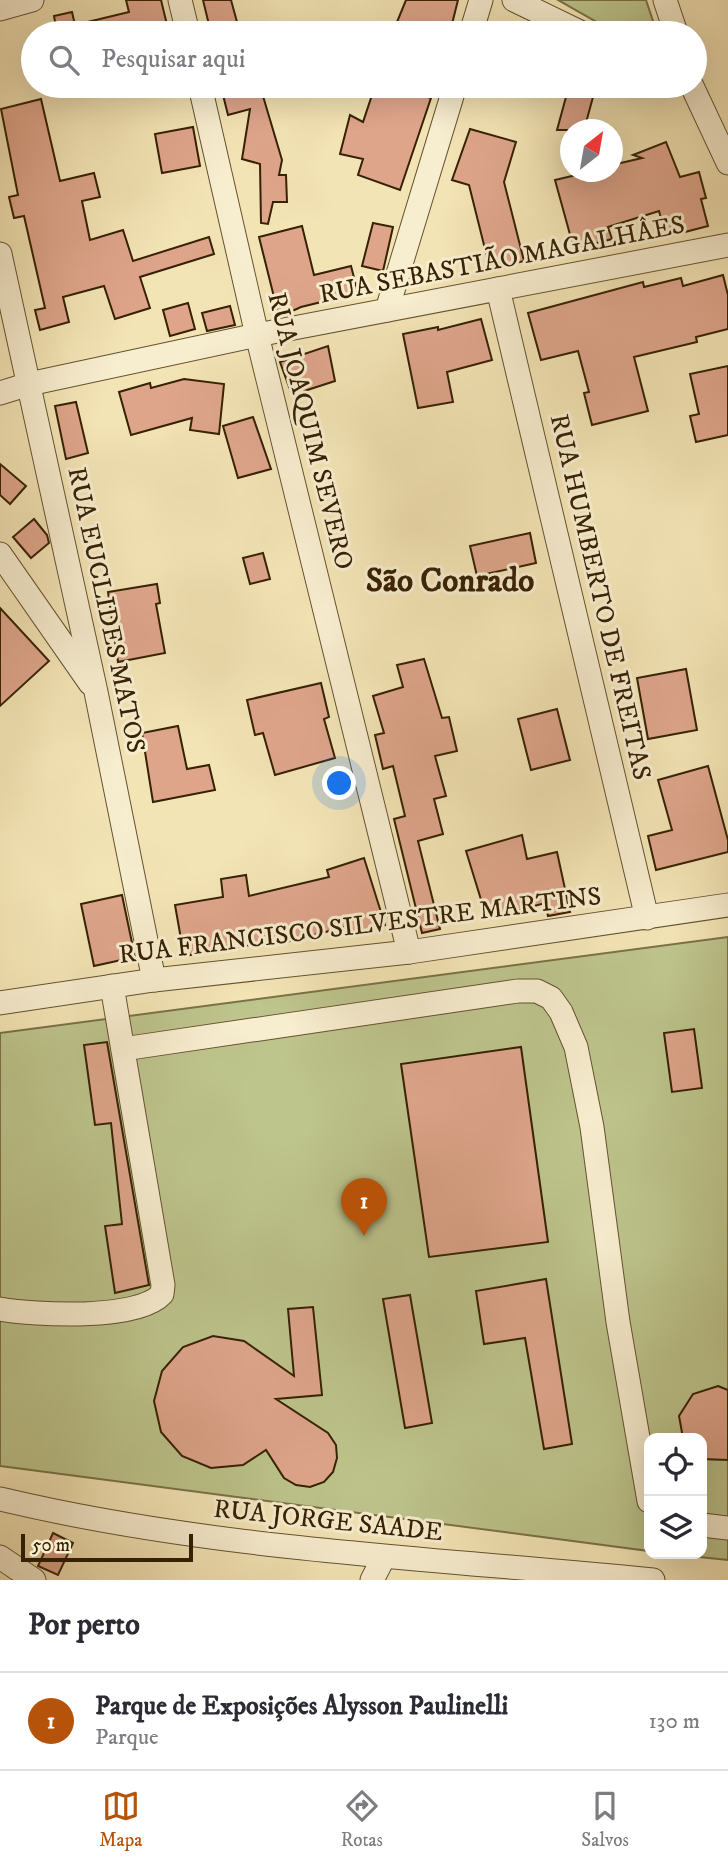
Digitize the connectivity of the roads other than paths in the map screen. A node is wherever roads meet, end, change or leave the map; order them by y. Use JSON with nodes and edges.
{"nodes":[{"id":1,"x":32,"y":0,"type":"edge"},
{"id":2,"x":180,"y":0,"type":"edge"},
{"id":3,"x":481,"y":0,"type":"edge"},
{"id":4,"x":514,"y":0,"type":"edge"},
{"id":5,"x":665,"y":0,"type":"edge"},
{"id":6,"x":0,"y":9,"type":"edge"},
{"id":7,"x":185,"y":21,"type":"edge"},
{"id":8,"x":475,"y":21,"type":"edge"},
{"id":9,"x":557,"y":21,"type":"edge"},
{"id":10,"x":672,"y":21,"type":"edge"},
{"id":11,"x":203,"y":98,"type":"edge"},
{"id":12,"x":452,"y":98,"type":"edge"},
{"id":13,"x":697,"y":98,"type":"edge"},
{"id":14,"x":728,"y":163,"type":"edge"},
{"id":15,"x":728,"y":245,"type":"edge"},
{"id":16,"x":0,"y":254,"type":"edge"},
{"id":17,"x":498,"y":289,"type":"junction"},
{"id":18,"x":387,"y":310,"type":"junction"},
{"id":19,"x":257,"y":335,"type":"junction"},
{"id":20,"x":29,"y":384,"type":"junction"},
{"id":21,"x":0,"y":393,"type":"edge"},
{"id":22,"x":0,"y":554,"type":"edge"},
{"id":23,"x":96,"y":692,"type":"junction"},
{"id":24,"x":728,"y":905,"type":"edge"},
{"id":25,"x":647,"y":918,"type":"junction"},
{"id":26,"x":409,"y":953,"type":"junction"},
{"id":27,"x":154,"y":980,"type":"junction"},
{"id":28,"x":112,"y":986,"type":"junction"},
{"id":29,"x":0,"y":1003,"type":"edge"},
{"id":30,"x":123,"y":1049,"type":"junction"},
{"id":31,"x":0,"y":1309,"type":"edge"},
{"id":32,"x":648,"y":1496,"type":"edge"},
{"id":33,"x":0,"y":1499,"type":"edge"},
{"id":34,"x":707,"y":1526,"type":"edge"},
{"id":35,"x":728,"y":1528,"type":"edge"},
{"id":36,"x":0,"y":1557,"type":"edge"},
{"id":37,"x":384,"y":1557,"type":"junction"},
{"id":38,"x":613,"y":1578,"type":"edge"},
{"id":39,"x":34,"y":1580,"type":"edge"},
{"id":40,"x":372,"y":1580,"type":"edge"},
{"id":41,"x":653,"y":1580,"type":"edge"}],
"edges":[{"from":1,"to":6,"type":"street"},
{"from":2,"to":7,"type":"street"},
{"from":3,"to":8,"type":"street"},
{"from":4,"to":9,"type":"street"},
{"from":5,"to":10,"type":"street"},
{"from":11,"to":19,"type":"street","name":"RUA JOAQUIM SEVERO"},
{"from":12,"to":18,"type":"street"},
{"from":13,"to":14,"type":"street"},
{"from":15,"to":17,"type":"street","name":"RUA SEBASTIÃO MAGALHÂES"},
{"from":16,"to":20,"type":"street","name":"RUA EUCLIDES MATOS"},
{"from":17,"to":18,"type":"street","name":"RUA SEBASTIÃO MAGALHÂES"},
{"from":17,"to":25,"type":"street","name":"RUA HUMBERTO DE FREITAS"},
{"from":18,"to":19,"type":"street","name":"RUA SEBASTIÃO MAGALHÂES"},
{"from":19,"to":20,"type":"street","name":"RUA SEBASTIÃO MAGALHÂES"},
{"from":19,"to":26,"type":"street","name":"RUA JOAQUIM SEVERO"},
{"from":20,"to":21,"type":"street","name":"RUA SEBASTIÃO MAGALHÂES"},
{"from":20,"to":23,"type":"street","name":"RUA EUCLIDES MATOS"},
{"from":22,"to":23,"type":"street"},
{"from":23,"to":27,"type":"street","name":"RUA EUCLIDES MATOS"},
{"from":24,"to":25,"type":"street","name":"RUA FRANCISCO SILVESTRE MARTINS"},
{"from":25,"to":26,"type":"street","name":"RUA FRANCISCO SILVESTRE MARTINS"},
{"from":26,"to":27,"type":"street","name":"RUA FRANCISCO SILVESTRE MARTINS"},
{"from":27,"to":28,"type":"street","name":"RUA FRANCISCO SILVESTRE MARTINS"},
{"from":28,"to":29,"type":"street","name":"RUA FRANCISCO SILVESTRE MARTINS"},
{"from":28,"to":30,"type":"street"},
{"from":30,"to":31,"type":"street"},
{"from":30,"to":32,"type":"street"},
{"from":33,"to":37,"type":"street","name":"RUA JORGE SAADE"},
{"from":34,"to":35,"type":"street"},
{"from":36,"to":39,"type":"street"},
{"from":37,"to":38,"type":"street","name":"RUA JORGE SAADE"},
{"from":37,"to":40,"type":"street"},
{"from":38,"to":41,"type":"street","name":"RUA JORGE SAADE"}]}
